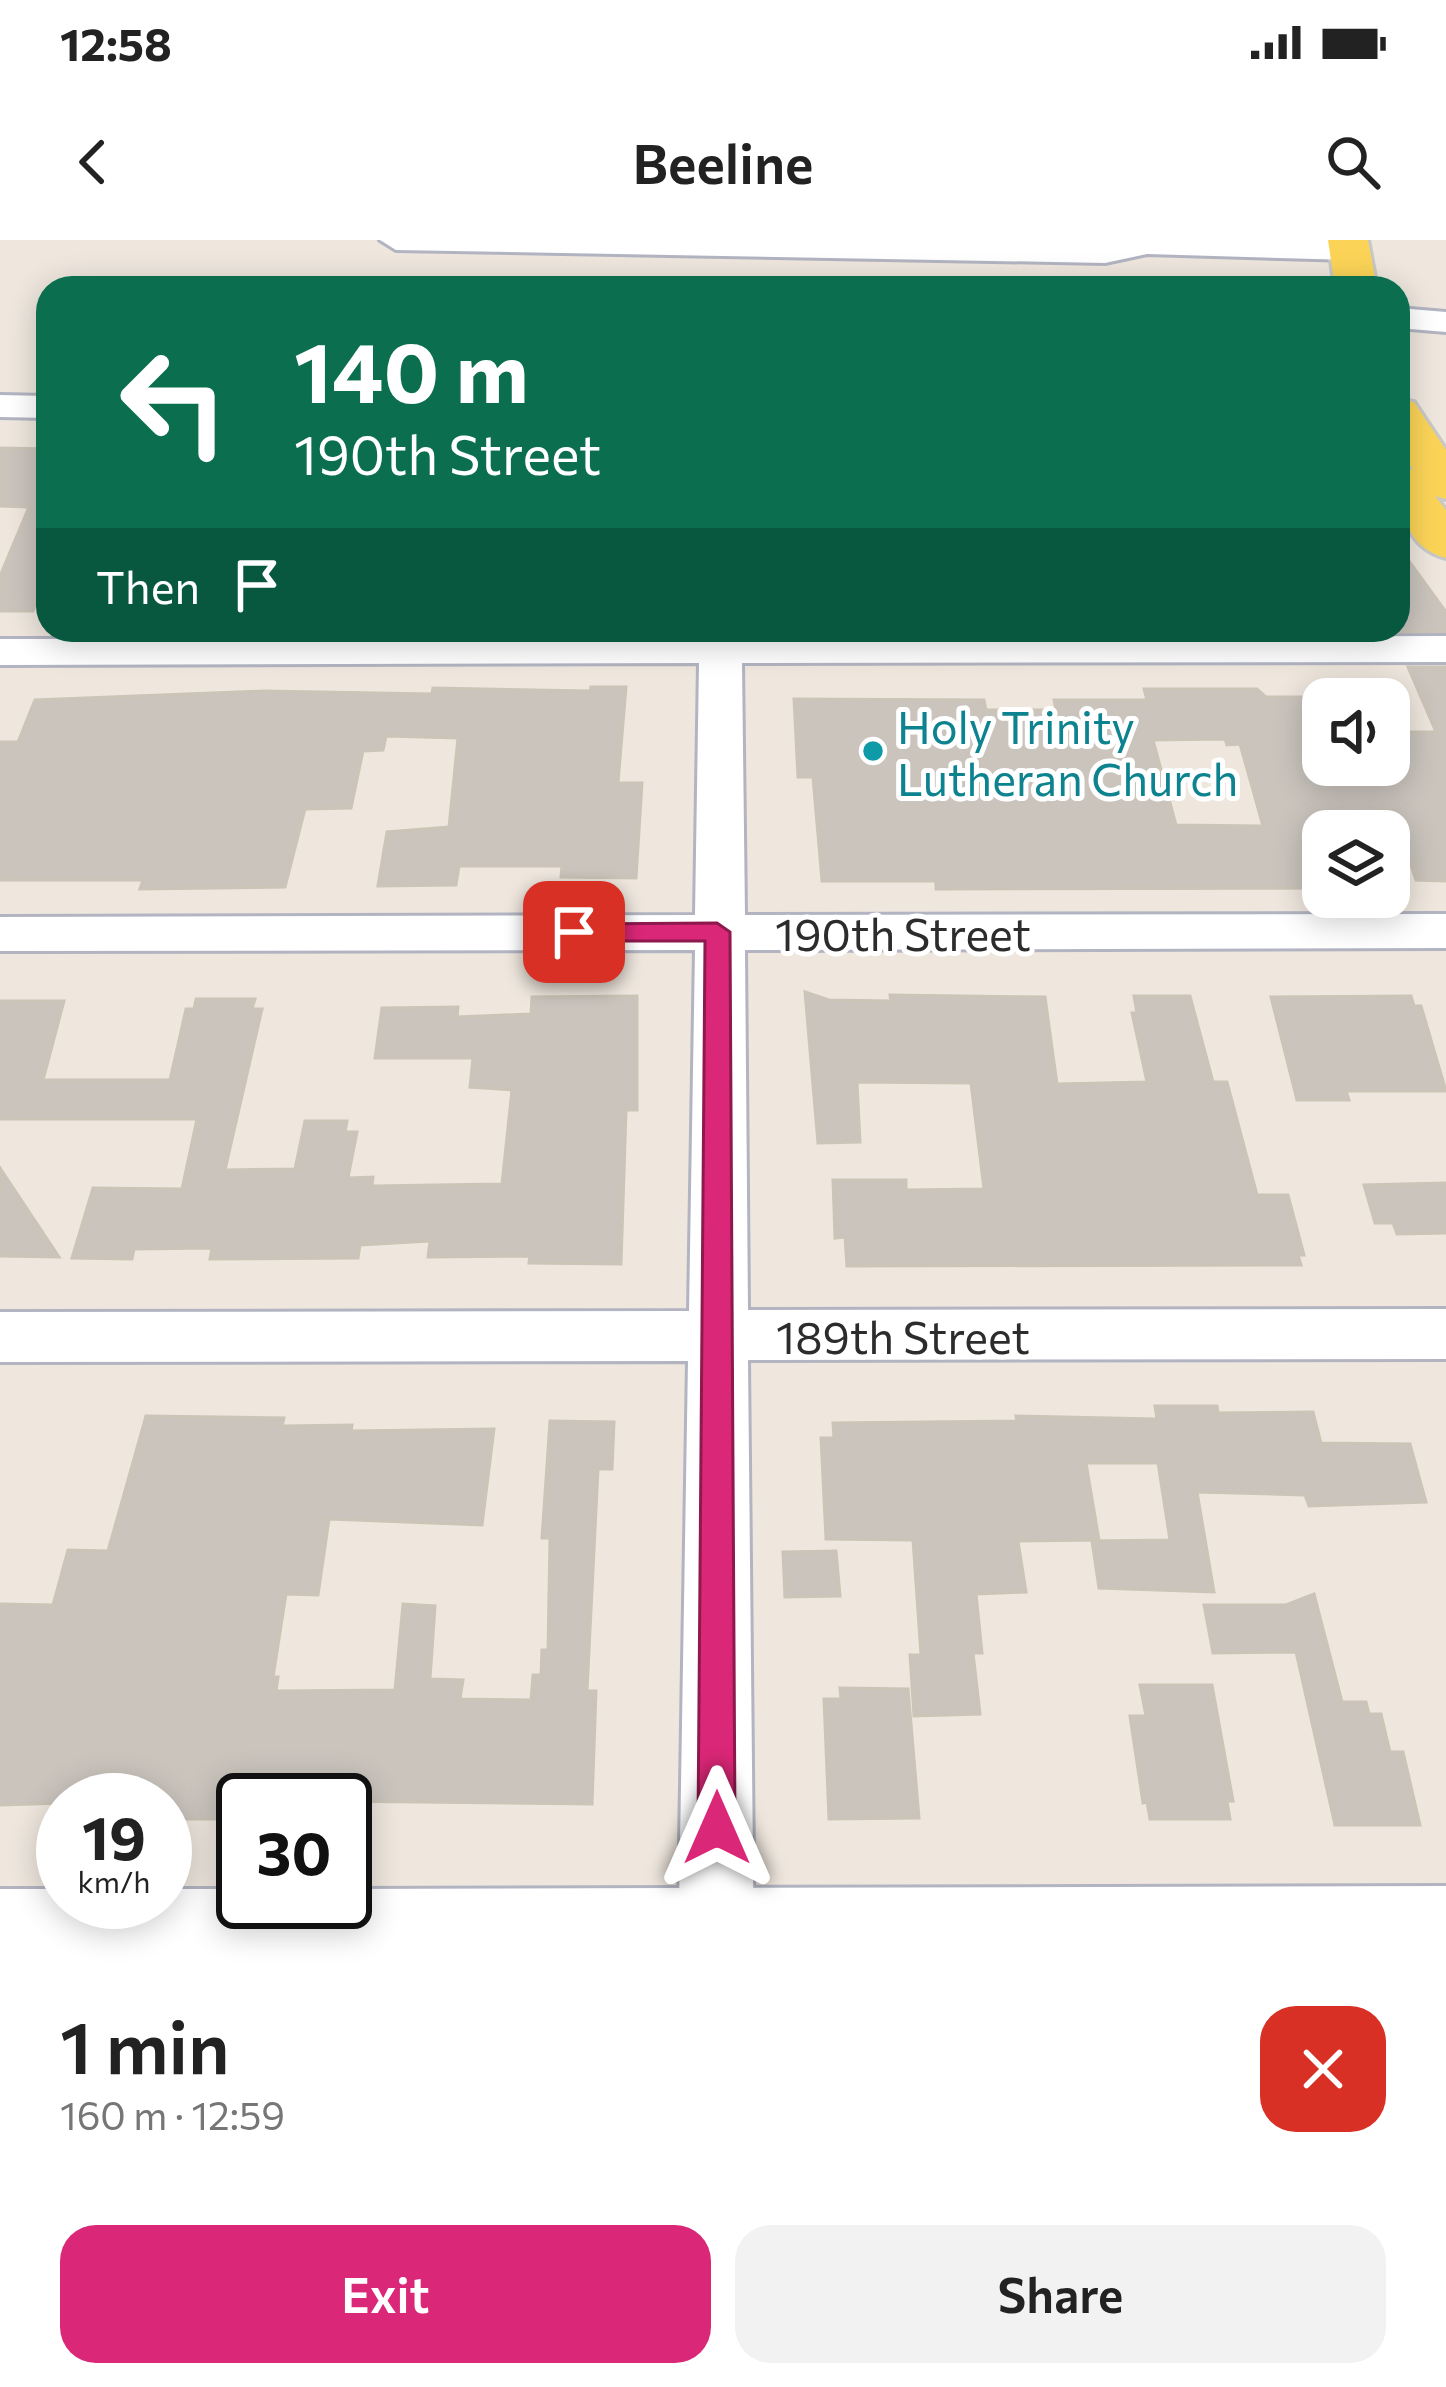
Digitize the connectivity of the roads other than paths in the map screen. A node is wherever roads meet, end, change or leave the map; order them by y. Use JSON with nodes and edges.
{"nodes":[{"id":1,"x":396,"y":240,"type":"edge"},
{"id":2,"x":429,"y":240,"type":"edge"},
{"id":3,"x":1139,"y":242,"type":"edge"},
{"id":4,"x":673,"y":243,"type":"edge"},
{"id":5,"x":940,"y":245,"type":"edge"},
{"id":6,"x":1332,"y":259,"type":"edge"},
{"id":7,"x":942,"y":276,"type":"edge"},
{"id":8,"x":1410,"y":319,"type":"edge"},
{"id":9,"x":1446,"y":322,"type":"edge"},
{"id":10,"x":0,"y":406,"type":"edge"},
{"id":11,"x":36,"y":407,"type":"edge"},
{"id":12,"x":1410,"y":449,"type":"edge"},
{"id":13,"x":1410,"y":461,"type":"edge"},
{"id":14,"x":1446,"y":484,"type":"edge"},
{"id":15,"x":1446,"y":544,"type":"edge"},
{"id":16,"x":655,"y":642,"type":"edge"},
{"id":17,"x":721,"y":642,"type":"edge"},
{"id":18,"x":812,"y":642,"type":"edge"},
{"id":19,"x":1446,"y":649,"type":"edge"},
{"id":20,"x":0,"y":652,"type":"edge"},
{"id":21,"x":1446,"y":931,"type":"edge"},
{"id":22,"x":717,"y":932,"type":"junction"},
{"id":23,"x":0,"y":934,"type":"edge"},
{"id":24,"x":1446,"y":1334,"type":"edge"},
{"id":25,"x":717,"y":1335,"type":"junction"},
{"id":26,"x":0,"y":1337,"type":"edge"},
{"id":27,"x":1446,"y":1932,"type":"edge"},
{"id":28,"x":0,"y":1935,"type":"edge"},
{"id":29,"x":716,"y":1951,"type":"edge"}],
"edges":[{"from":1,"to":2,"type":"street"},
{"from":2,"to":4,"type":"street"},
{"from":3,"to":5,"type":"street"},
{"from":3,"to":6,"type":"street"},
{"from":4,"to":5,"type":"street"},
{"from":5,"to":7,"type":"street"},
{"from":8,"to":9,"type":"street"},
{"from":10,"to":11,"type":"street"},
{"from":12,"to":14,"type":"main road"},
{"from":13,"to":15,"type":"main road"},
{"from":16,"to":20,"type":"street"},
{"from":17,"to":22,"type":"street"},
{"from":18,"to":19,"type":"street"},
{"from":21,"to":22,"type":"street","name":"190th Street"},
{"from":22,"to":23,"type":"street","name":"190th Street"},
{"from":22,"to":25,"type":"street"},
{"from":24,"to":25,"type":"street","name":"189th Street"},
{"from":25,"to":26,"type":"street","name":"189th Street"},
{"from":25,"to":29,"type":"street"},
{"from":27,"to":29,"type":"street"},
{"from":28,"to":29,"type":"street"}]}
